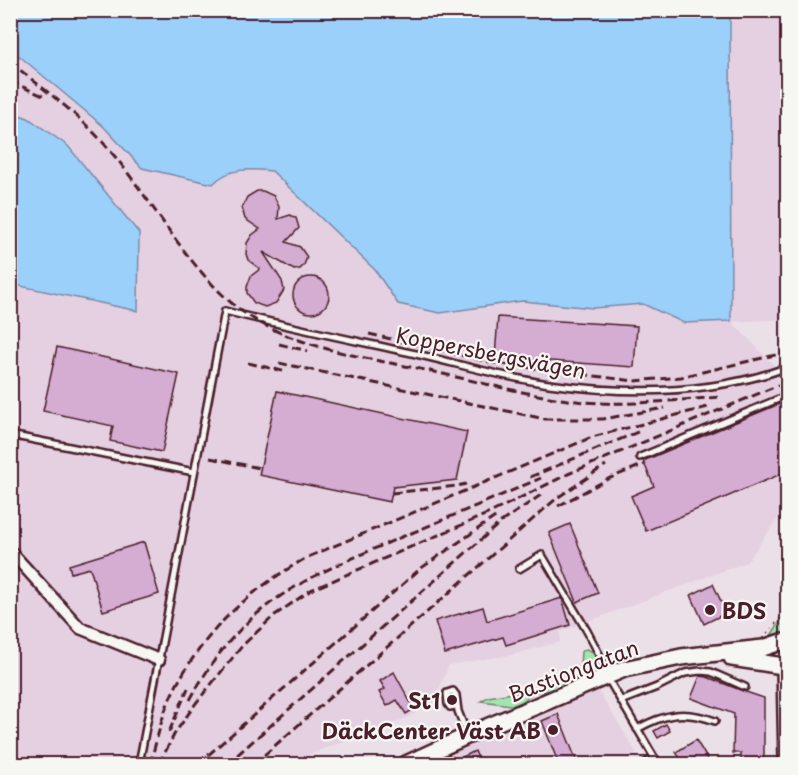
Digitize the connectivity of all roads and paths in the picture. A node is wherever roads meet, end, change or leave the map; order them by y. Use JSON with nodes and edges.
{"nodes":[{"id":1,"x":788,"y":367,"type":"edge"},
{"id":2,"x":788,"y":395,"type":"edge"},
{"id":3,"x":10,"y":435,"type":"edge"},
{"id":4,"x":640,"y":457,"type":"dead end"},
{"id":5,"x":194,"y":472,"type":"junction"},
{"id":6,"x":10,"y":551,"type":"edge"},
{"id":7,"x":519,"y":569,"type":"dead end"},
{"id":8,"x":784,"y":640,"type":"edge"},
{"id":9,"x":693,"y":656,"type":"junction"},
{"id":10,"x":159,"y":660,"type":"junction"},
{"id":11,"x":785,"y":668,"type":"edge"},
{"id":12,"x":608,"y":675,"type":"junction"},
{"id":13,"x":745,"y":687,"type":"dead end"},
{"id":14,"x":621,"y":701,"type":"junction"},
{"id":15,"x":456,"y":706,"type":"dead end"},
{"id":16,"x":715,"y":721,"type":"dead end"},
{"id":17,"x":638,"y":729,"type":"junction"},
{"id":18,"x":468,"y":736,"type":"junction"},
{"id":19,"x":655,"y":758,"type":"junction"},
{"id":20,"x":139,"y":765,"type":"edge"},
{"id":21,"x":406,"y":765,"type":"edge"},
{"id":22,"x":644,"y":765,"type":"edge"},
{"id":23,"x":658,"y":765,"type":"edge"},
{"id":24,"x":787,"y":765,"type":"edge"}],
"edges":[{"from":1,"to":5,"type":"lane","name":"Koppersbergsvägen"},
{"from":2,"to":4,"type":"lane"},
{"from":3,"to":5,"type":"lane"},
{"from":5,"to":10,"type":"lane"},
{"from":6,"to":10,"type":"street"},
{"from":7,"to":12,"type":"lane"},
{"from":8,"to":9,"type":"main road","name":"Bastiongatan"},
{"from":8,"to":11,"type":"main road"},
{"from":9,"to":11,"type":"main road","name":"Bastiongatan"},
{"from":9,"to":12,"type":"main road","name":"Bastiongatan"},
{"from":10,"to":20,"type":"lane"},
{"from":11,"to":24,"type":"main road"},
{"from":12,"to":14,"type":"lane"},
{"from":12,"to":18,"type":"main road","name":"Bastiongatan"},
{"from":13,"to":14,"type":"lane"},
{"from":14,"to":17,"type":"lane"},
{"from":15,"to":18,"type":"lane"},
{"from":16,"to":17,"type":"lane"},
{"from":17,"to":19,"type":"lane"},
{"from":18,"to":21,"type":"main road","name":"Bastiongatan"},
{"from":19,"to":22,"type":"lane"},
{"from":19,"to":23,"type":"lane"}]}
